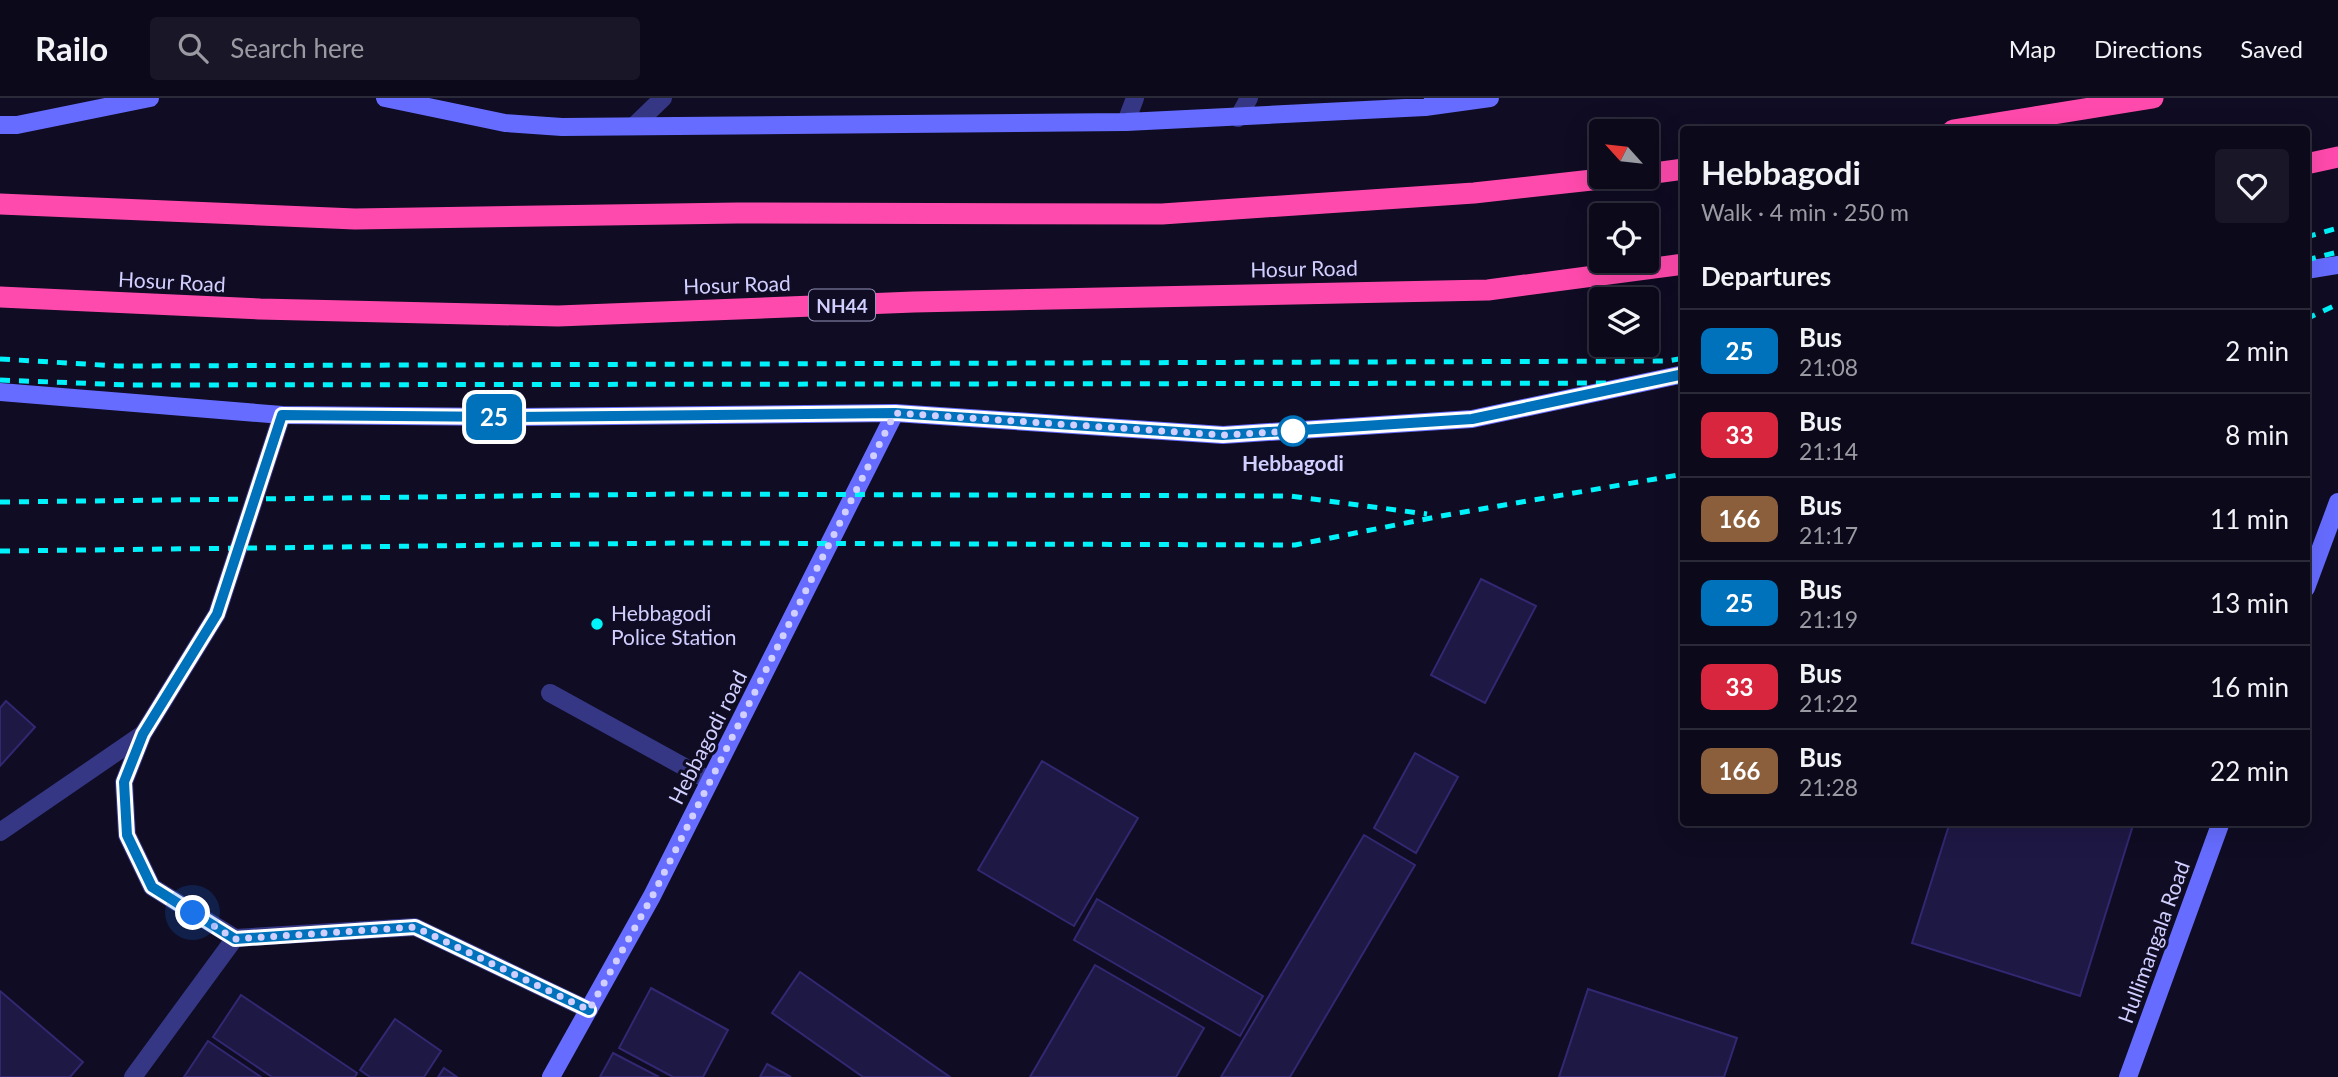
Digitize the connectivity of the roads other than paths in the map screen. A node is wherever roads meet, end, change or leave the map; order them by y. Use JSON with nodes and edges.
{"nodes":[{"id":1,"x":149,"y":98,"type":"edge"},
{"id":2,"x":385,"y":98,"type":"edge"},
{"id":3,"x":663,"y":98,"type":"edge"},
{"id":4,"x":1135,"y":98,"type":"edge"},
{"id":5,"x":1249,"y":98,"type":"edge"},
{"id":6,"x":1490,"y":98,"type":"edge"},
{"id":7,"x":2153,"y":98,"type":"edge"},
{"id":8,"x":1238,"y":118,"type":"junction"},
{"id":9,"x":1126,"y":122,"type":"junction"},
{"id":10,"x":0,"y":125,"type":"edge"},
{"id":11,"x":634,"y":126,"type":"junction"},
{"id":12,"x":1978,"y":126,"type":"edge"},
{"id":13,"x":2338,"y":157,"type":"edge"},
{"id":14,"x":2310,"y":163,"type":"edge"},
{"id":15,"x":1680,"y":170,"type":"edge"},
{"id":16,"x":1659,"y":172,"type":"edge"},
{"id":17,"x":1589,"y":180,"type":"edge"},
{"id":18,"x":0,"y":204,"type":"edge"},
{"id":19,"x":1680,"y":265,"type":"edge"},
{"id":20,"x":2338,"y":265,"type":"edge"},
{"id":21,"x":2310,"y":269,"type":"edge"},
{"id":22,"x":0,"y":297,"type":"edge"},
{"id":23,"x":1680,"y":375,"type":"edge"},
{"id":24,"x":0,"y":392,"type":"edge"},
{"id":25,"x":895,"y":413,"type":"junction"},
{"id":26,"x":282,"y":415,"type":"junction"},
{"id":27,"x":2338,"y":502,"type":"edge"},
{"id":28,"x":2310,"y":577,"type":"edge"},
{"id":29,"x":550,"y":693,"type":"dead end"},
{"id":30,"x":143,"y":734,"type":"junction"},
{"id":31,"x":710,"y":781,"type":"junction"},
{"id":32,"x":2220,"y":826,"type":"edge"},
{"id":33,"x":0,"y":832,"type":"edge"},
{"id":34,"x":235,"y":939,"type":"junction"},
{"id":35,"x":589,"y":1010,"type":"junction"},
{"id":36,"x":132,"y":1077,"type":"edge"},
{"id":37,"x":551,"y":1077,"type":"edge"},
{"id":38,"x":2128,"y":1077,"type":"edge"}],
"edges":[{"from":1,"to":10,"type":"street"},
{"from":2,"to":11,"type":"street"},
{"from":3,"to":11,"type":"street"},
{"from":4,"to":9,"type":"street"},
{"from":5,"to":8,"type":"street"},
{"from":6,"to":8,"type":"street"},
{"from":7,"to":12,"type":"highway"},
{"from":8,"to":9,"type":"street"},
{"from":9,"to":11,"type":"street"},
{"from":13,"to":14,"type":"highway"},
{"from":15,"to":16,"type":"highway"},
{"from":17,"to":18,"type":"highway"},
{"from":19,"to":22,"type":"highway","name":"Hosur Road","number":"NH44"},
{"from":20,"to":21,"type":"street"},
{"from":23,"to":25,"type":"street"},
{"from":24,"to":26,"type":"street"},
{"from":25,"to":26,"type":"street"},
{"from":25,"to":31,"type":"street","name":"Hebbagodi road"},
{"from":26,"to":30,"type":"street"},
{"from":27,"to":28,"type":"street"},
{"from":29,"to":31,"type":"street"},
{"from":30,"to":33,"type":"street"},
{"from":30,"to":34,"type":"street"},
{"from":31,"to":35,"type":"street","name":"Hebbagodi road"},
{"from":32,"to":38,"type":"street","name":"Hullimangala Road"},
{"from":34,"to":35,"type":"street"},
{"from":34,"to":36,"type":"street"},
{"from":35,"to":37,"type":"street","name":"Hebbagodi road"}]}
